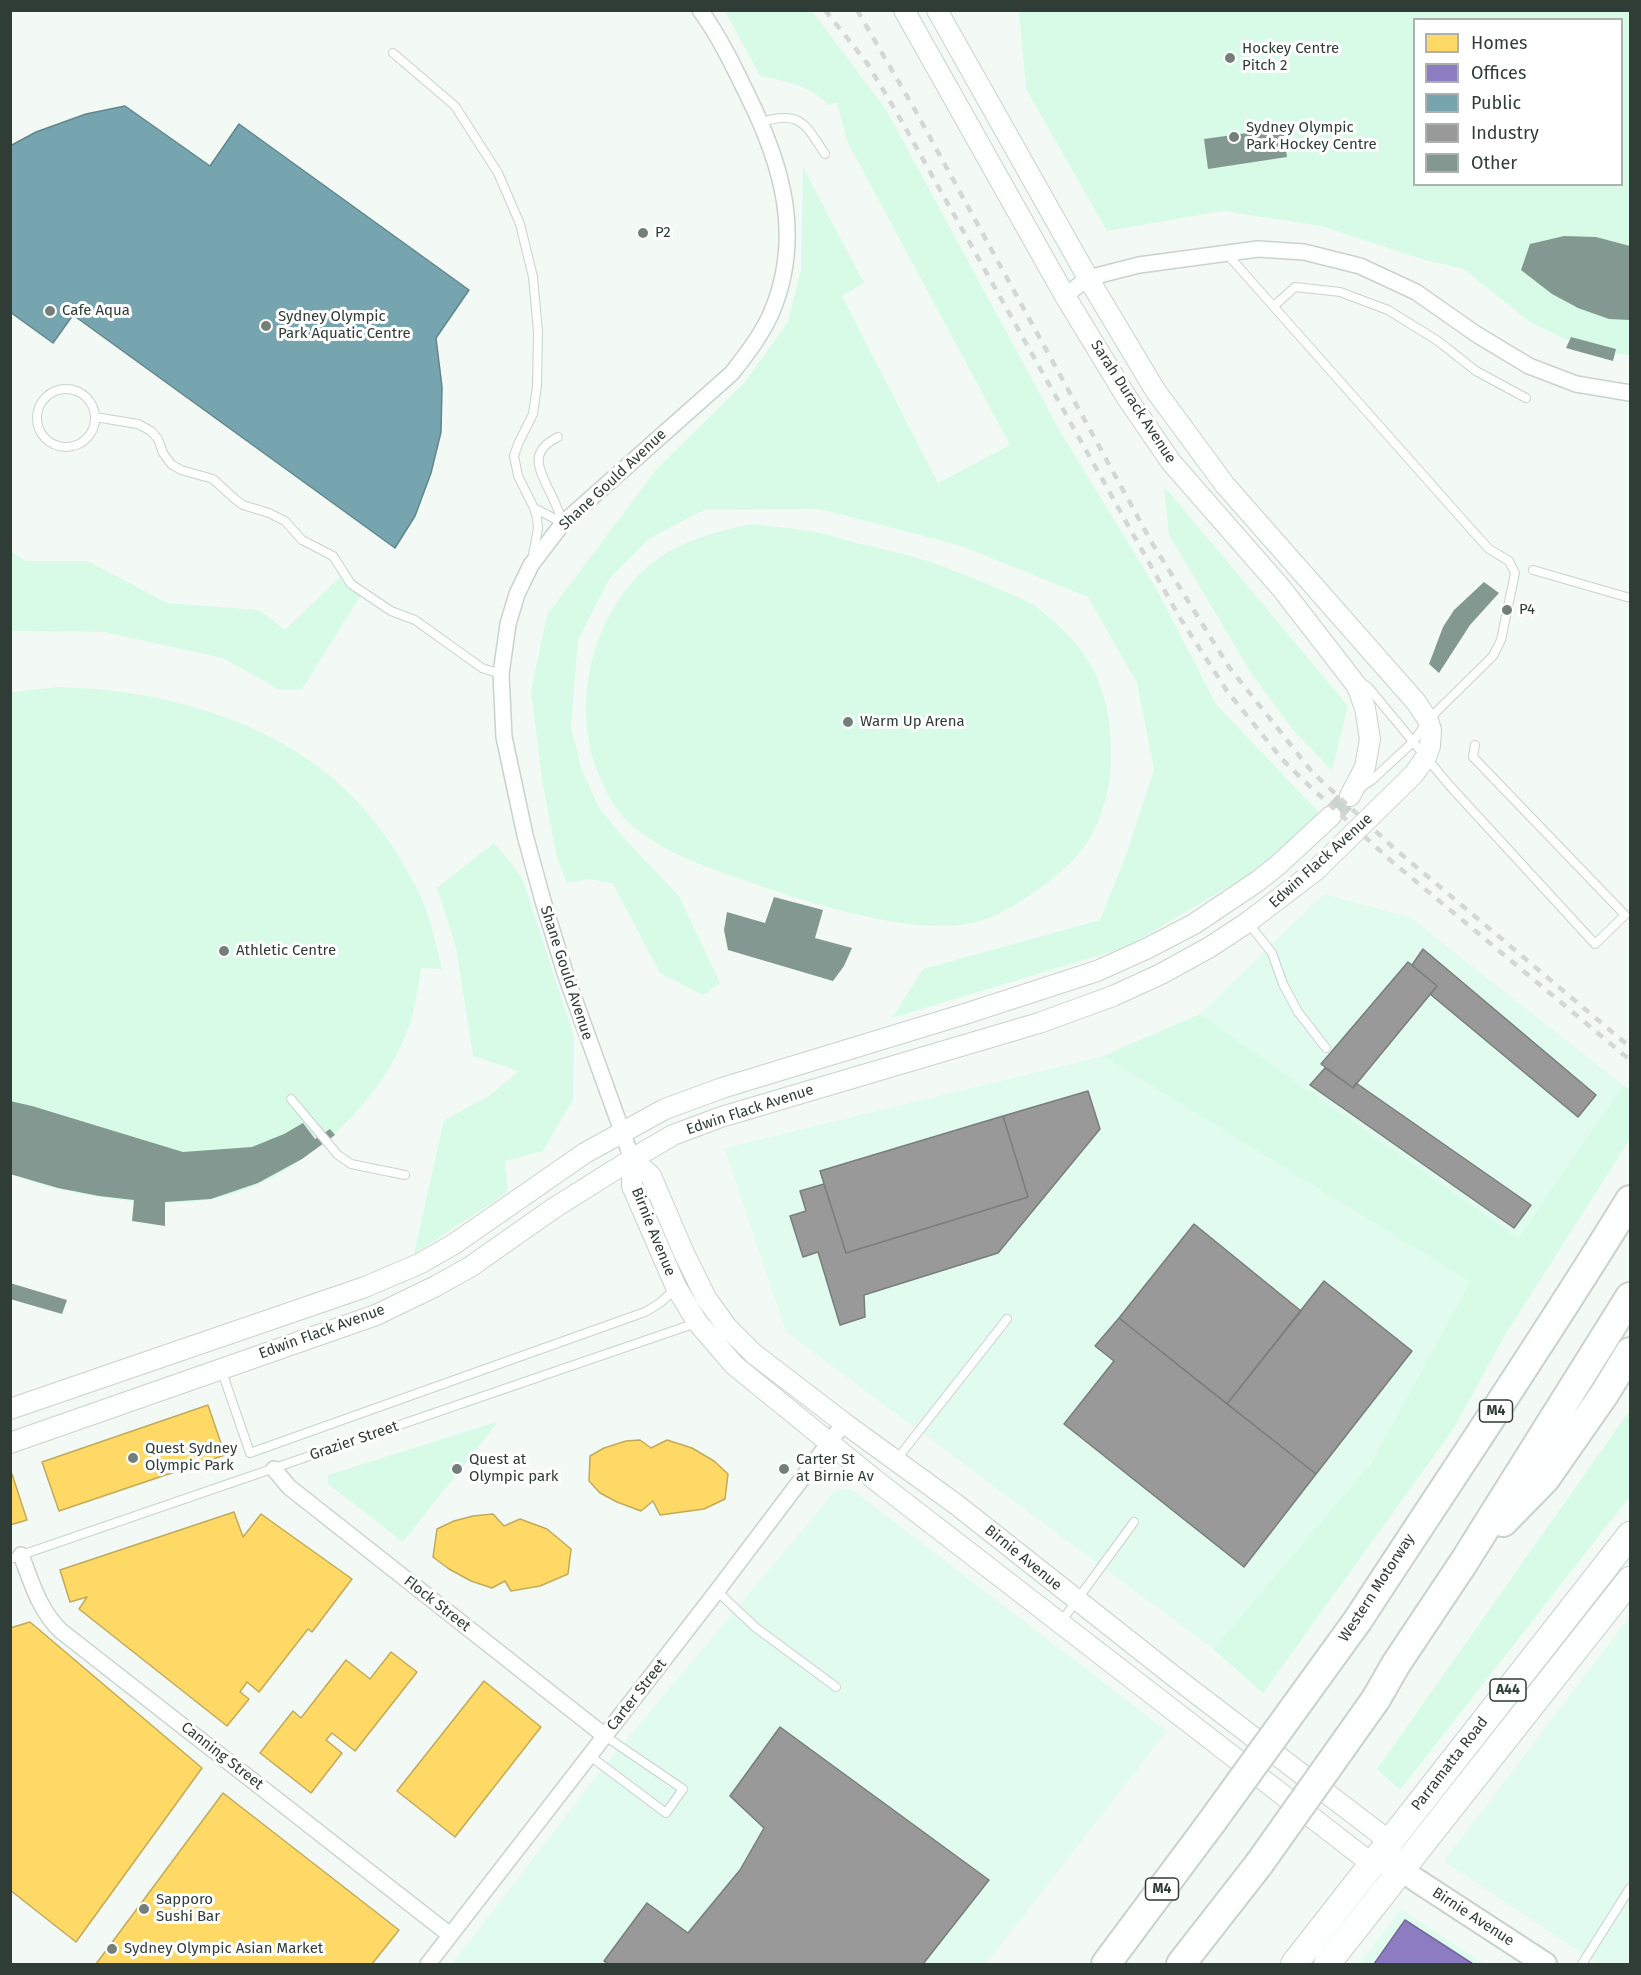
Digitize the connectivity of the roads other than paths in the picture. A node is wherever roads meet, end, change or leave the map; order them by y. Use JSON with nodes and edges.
{"nodes":[{"id":1,"x":700,"y":10,"type":"edge"},
{"id":2,"x":904,"y":10,"type":"edge"},
{"id":3,"x":937,"y":10,"type":"edge"},
{"id":4,"x":393,"y":53,"type":"dead end"},
{"id":5,"x":761,"y":122,"type":"junction"},
{"id":6,"x":825,"y":154,"type":"dead end"},
{"id":7,"x":1227,"y":254,"type":"junction"},
{"id":8,"x":1088,"y":278,"type":"junction"},
{"id":9,"x":1065,"y":296,"type":"junction"},
{"id":10,"x":1274,"y":306,"type":"junction"},
{"id":11,"x":1630,"y":393,"type":"edge"},
{"id":12,"x":1526,"y":398,"type":"dead end"},
{"id":13,"x":95,"y":417,"type":"junction"},
{"id":14,"x":558,"y":437,"type":"dead end"},
{"id":15,"x":534,"y":508,"type":"junction"},
{"id":16,"x":563,"y":523,"type":"junction"},
{"id":17,"x":531,"y":565,"type":"junction"},
{"id":18,"x":1533,"y":570,"type":"dead end"},
{"id":19,"x":1630,"y":598,"type":"edge"},
{"id":20,"x":501,"y":674,"type":"junction"},
{"id":21,"x":1350,"y":675,"type":"junction"},
{"id":22,"x":1428,"y":720,"type":"junction"},
{"id":23,"x":1414,"y":741,"type":"junction"},
{"id":24,"x":1475,"y":746,"type":"dead end"},
{"id":25,"x":1426,"y":757,"type":"junction"},
{"id":26,"x":1363,"y":774,"type":"joint"},
{"id":27,"x":1350,"y":796,"type":"joint"},
{"id":28,"x":1330,"y":816,"type":"tunnel mouth"},
{"id":29,"x":1232,"y":899,"type":"junction"},
{"id":30,"x":1248,"y":922,"type":"junction"},
{"id":31,"x":1326,"y":1048,"type":"dead end"},
{"id":32,"x":291,"y":1098,"type":"dead end"},
{"id":33,"x":622,"y":1132,"type":"junction"},
{"id":34,"x":632,"y":1159,"type":"junction"},
{"id":35,"x":405,"y":1175,"type":"dead end"},
{"id":36,"x":1630,"y":1200,"type":"edge"},
{"id":37,"x":676,"y":1287,"type":"junction"},
{"id":38,"x":1630,"y":1297,"type":"edge"},
{"id":39,"x":706,"y":1298,"type":"junction"},
{"id":40,"x":693,"y":1316,"type":"junction"},
{"id":41,"x":1007,"y":1319,"type":"dead end"},
{"id":42,"x":1630,"y":1352,"type":"edge"},
{"id":43,"x":220,"y":1368,"type":"junction"},
{"id":44,"x":10,"y":1409,"type":"edge"},
{"id":45,"x":844,"y":1423,"type":"junction"},
{"id":46,"x":830,"y":1442,"type":"junction"},
{"id":47,"x":10,"y":1443,"type":"edge"},
{"id":48,"x":896,"y":1460,"type":"junction"},
{"id":49,"x":274,"y":1469,"type":"junction"},
{"id":50,"x":1134,"y":1522,"type":"dead end"},
{"id":51,"x":1630,"y":1535,"type":"edge"},
{"id":52,"x":16,"y":1557,"type":"edge"},
{"id":53,"x":1464,"y":1562,"type":"junction"},
{"id":54,"x":1630,"y":1580,"type":"edge"},
{"id":55,"x":717,"y":1591,"type":"junction"},
{"id":56,"x":1077,"y":1601,"type":"junction"},
{"id":57,"x":1061,"y":1622,"type":"junction"},
{"id":58,"x":836,"y":1687,"type":"dead end"},
{"id":59,"x":605,"y":1736,"type":"junction"},
{"id":60,"x":590,"y":1756,"type":"junction"},
{"id":61,"x":1380,"y":1853,"type":"junction"},
{"id":62,"x":1401,"y":1869,"type":"junction"},
{"id":63,"x":1630,"y":1888,"type":"edge"},
{"id":64,"x":450,"y":1935,"type":"junction"},
{"id":65,"x":428,"y":1965,"type":"edge"},
{"id":66,"x":1106,"y":1965,"type":"edge"},
{"id":67,"x":1181,"y":1965,"type":"edge"},
{"id":68,"x":1294,"y":1965,"type":"edge"},
{"id":69,"x":1327,"y":1965,"type":"edge"},
{"id":70,"x":1545,"y":1965,"type":"edge"},
{"id":71,"x":1582,"y":1965,"type":"edge"}],
"edges":[{"from":1,"to":5,"type":"street","name":"Shane Gould Avenue"},
{"from":2,"to":9,"type":"street","name":"Sarah Durack Avenue"},
{"from":3,"to":8,"type":"street","name":"Sarah Durack Avenue"},
{"from":4,"to":15,"type":"lane"},
{"from":5,"to":6,"type":"lane"},
{"from":5,"to":16,"type":"street","name":"Shane Gould Avenue"},
{"from":7,"to":8,"type":"street"},
{"from":7,"to":10,"type":"lane"},
{"from":7,"to":11,"type":"street"},
{"from":8,"to":9,"type":"street"},
{"from":8,"to":22,"type":"street","name":"Sarah Durack Avenue"},
{"from":9,"to":21,"type":"street","name":"Sarah Durack Avenue"},
{"from":10,"to":12,"type":"lane"},
{"from":10,"to":22,"type":"lane"},
{"from":13,"to":13,"type":"lane"},
{"from":13,"to":20,"type":"lane"},
{"from":14,"to":16,"type":"lane"},
{"from":15,"to":16,"type":"lane"},
{"from":15,"to":17,"type":"lane"},
{"from":16,"to":17,"type":"street","name":"Shane Gould Avenue"},
{"from":17,"to":20,"type":"street","name":"Shane Gould Avenue"},
{"from":18,"to":19,"type":"lane"},
{"from":20,"to":33,"type":"street","name":"Shane Gould Avenue"},
{"from":21,"to":23,"type":"lane"},
{"from":21,"to":26,"type":"street","name":"Sarah Durack Avenue"},
{"from":22,"to":23,"type":"lane"},
{"from":22,"to":25,"type":"street"},
{"from":23,"to":25,"type":"lane"},
{"from":23,"to":27,"type":"lane"},
{"from":24,"to":25,"type":"lane"},
{"from":25,"to":30,"type":"street","name":"Edwin Flack Avenue"},
{"from":26,"to":27,"type":"street","name":"Edwin Flack Avenue"},
{"from":28,"to":29,"type":"street","name":"Edwin Flack Avenue"},
{"from":29,"to":30,"type":"street"},
{"from":29,"to":33,"type":"street","name":"Edwin Flack Avenue"},
{"from":30,"to":31,"type":"lane"},
{"from":30,"to":34,"type":"street","name":"Edwin Flack Avenue"},
{"from":32,"to":35,"type":"lane"},
{"from":33,"to":34,"type":"street","name":"Shane Gould Avenue"},
{"from":33,"to":44,"type":"street","name":"Edwin Flack Avenue"},
{"from":34,"to":37,"type":"street","name":"Birnie Avenue"},
{"from":34,"to":39,"type":"street","name":"Birnie Avenue"},
{"from":34,"to":43,"type":"street","name":"Edwin Flack Avenue"},
{"from":36,"to":66,"type":"highway","name":"Western Motorway","number":"M4","bridge":true},
{"from":37,"to":40,"type":"street","name":"Birnie Avenue"},
{"from":37,"to":43,"type":"lane"},
{"from":38,"to":53,"type":"highway"},
{"from":39,"to":40,"type":"street"},
{"from":39,"to":45,"type":"street","name":"Birnie Avenue"},
{"from":40,"to":46,"type":"street","name":"Birnie Avenue"},
{"from":40,"to":49,"type":"lane","name":"Grazier Street"},
{"from":41,"to":48,"type":"lane"},
{"from":42,"to":53,"type":"highway"},
{"from":43,"to":47,"type":"street","name":"Edwin Flack Avenue"},
{"from":45,"to":46,"type":"street","name":"Carter Street"},
{"from":45,"to":48,"type":"street","name":"Birnie Avenue"},
{"from":46,"to":55,"type":"street","name":"Carter Street"},
{"from":46,"to":57,"type":"street","name":"Birnie Avenue"},
{"from":48,"to":56,"type":"street","name":"Birnie Avenue"},
{"from":49,"to":52,"type":"lane","name":"Grazier Street"},
{"from":49,"to":59,"type":"street","name":"Flock Street"},
{"from":50,"to":56,"type":"lane"},
{"from":51,"to":61,"type":"highway","name":"Parramatta Road","number":"A44"},
{"from":52,"to":64,"type":"street","name":"Canning Street"},
{"from":53,"to":67,"type":"highway","bridge":true},
{"from":54,"to":62,"type":"highway","name":"Parramatta Road","number":"A44"},
{"from":55,"to":58,"type":"lane"},
{"from":55,"to":59,"type":"street","name":"Carter Street"},
{"from":56,"to":57,"type":"lane"},
{"from":56,"to":61,"type":"street","name":"Birnie Avenue"},
{"from":57,"to":61,"type":"street","name":"Birnie Avenue"},
{"from":59,"to":60,"type":"street","name":"Carter Street"},
{"from":59,"to":60,"type":"lane"},
{"from":60,"to":64,"type":"street","name":"Carter Street"},
{"from":61,"to":62,"type":"main road","name":"Birnie Avenue"},
{"from":61,"to":68,"type":"highway","name":"Parramatta Road","number":"A44"},
{"from":62,"to":69,"type":"highway","name":"Parramatta Road","number":"A44"},
{"from":62,"to":70,"type":"main road","name":"Birnie Avenue"},
{"from":63,"to":71,"type":"lane"},
{"from":64,"to":65,"type":"street","name":"Carter Street"}]}
